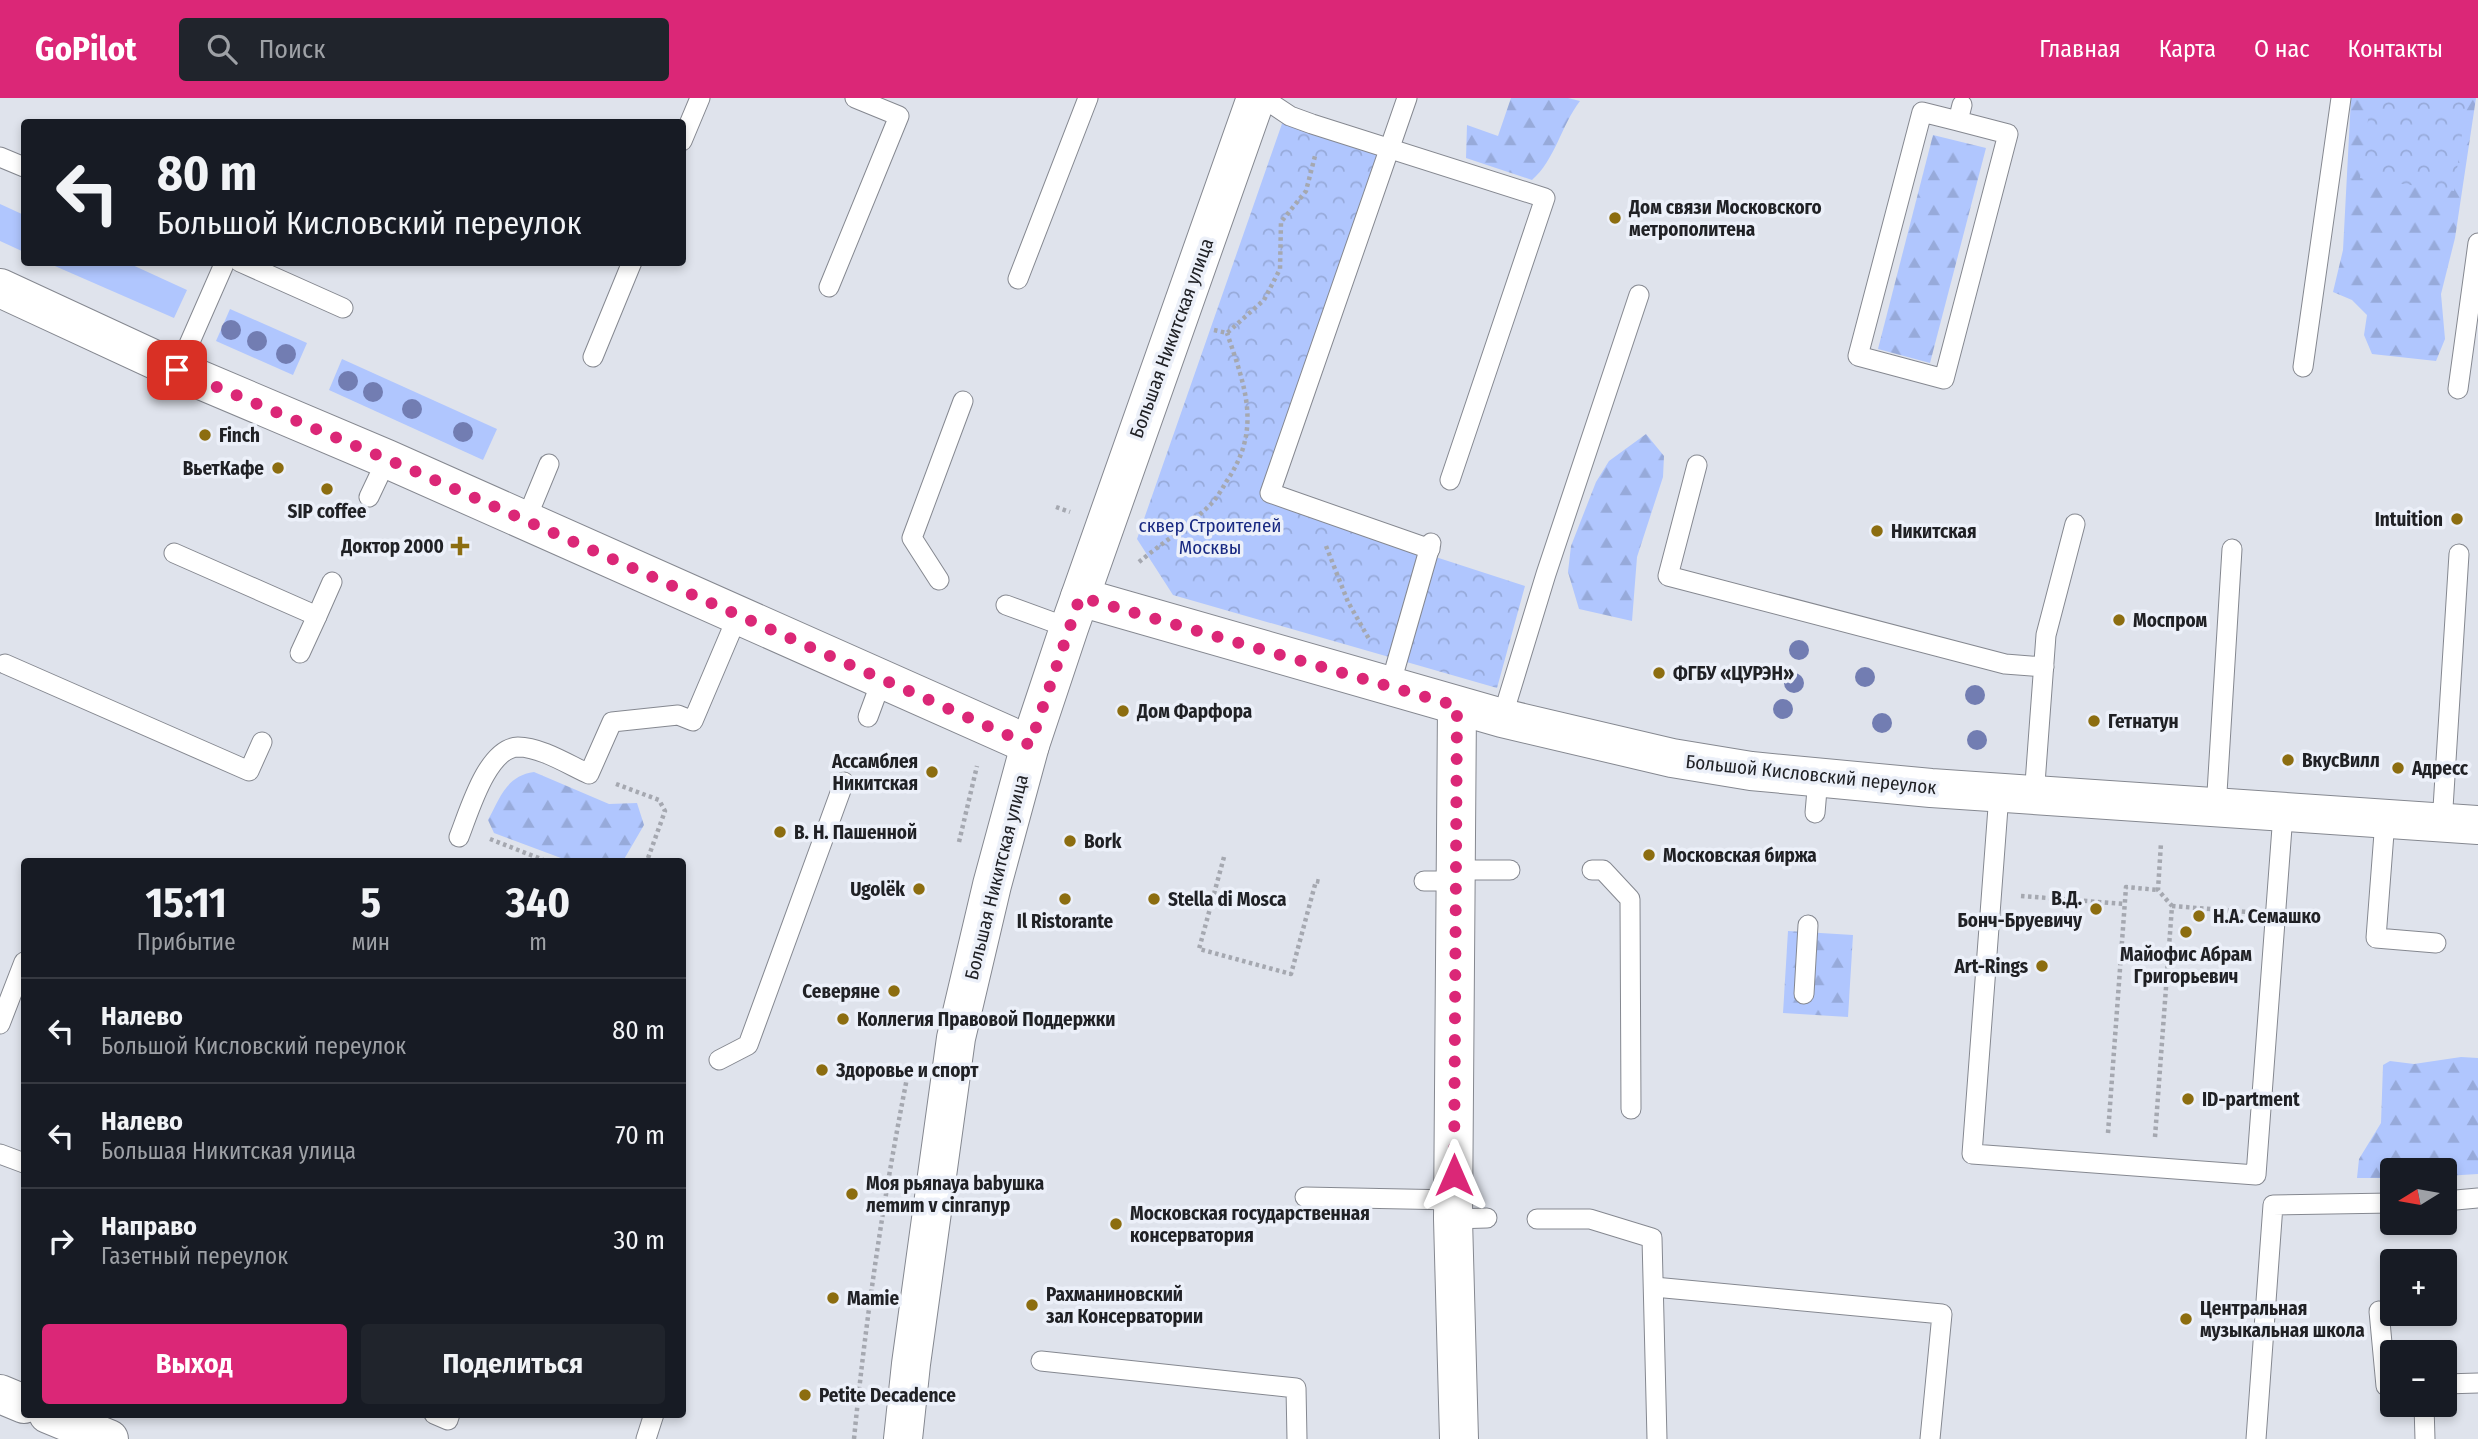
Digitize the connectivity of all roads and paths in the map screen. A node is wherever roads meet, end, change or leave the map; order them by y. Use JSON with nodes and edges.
{"nodes":[{"id":1,"x":700,"y":98,"type":"edge"},
{"id":2,"x":855,"y":98,"type":"edge"},
{"id":3,"x":1088,"y":98,"type":"edge"},
{"id":4,"x":1256,"y":98,"type":"edge"},
{"id":5,"x":1263,"y":98,"type":"edge"},
{"id":6,"x":1406,"y":98,"type":"edge"},
{"id":7,"x":2341,"y":98,"type":"edge"},
{"id":8,"x":1960,"y":113,"type":"joint"},
{"id":9,"x":1312,"y":124,"type":"junction"},
{"id":10,"x":686,"y":131,"type":"edge"},
{"id":11,"x":1389,"y":150,"type":"junction"},
{"id":12,"x":0,"y":156,"type":"edge"},
{"id":13,"x":21,"y":166,"type":"edge"},
{"id":14,"x":2478,"y":243,"type":"edge"},
{"id":15,"x":223,"y":266,"type":"edge"},
{"id":16,"x":249,"y":266,"type":"edge"},
{"id":17,"x":630,"y":266,"type":"edge"},
{"id":18,"x":1018,"y":279,"type":"dead end"},
{"id":19,"x":829,"y":287,"type":"dead end"},
{"id":20,"x":0,"y":288,"type":"edge"},
{"id":21,"x":1639,"y":295,"type":"dead end"},
{"id":22,"x":343,"y":308,"type":"dead end"},
{"id":23,"x":1203,"y":328,"type":"dead end"},
{"id":24,"x":1227,"y":333,"type":"junction"},
{"id":25,"x":593,"y":358,"type":"dead end"},
{"id":26,"x":2304,"y":367,"type":"dead end"},
{"id":27,"x":175,"y":375,"type":"junction"},
{"id":28,"x":2458,"y":388,"type":"dead end"},
{"id":29,"x":963,"y":401,"type":"dead end"},
{"id":30,"x":387,"y":459,"type":"junction"},
{"id":31,"x":549,"y":464,"type":"dead end"},
{"id":32,"x":1697,"y":465,"type":"dead end"},
{"id":33,"x":1450,"y":480,"type":"dead end"},
{"id":34,"x":369,"y":497,"type":"dead end"},
{"id":35,"x":1318,"y":510,"type":"junction"},
{"id":36,"x":2075,"y":524,"type":"dead end"},
{"id":37,"x":523,"y":528,"type":"junction"},
{"id":38,"x":2232,"y":549,"type":"dead end"},
{"id":39,"x":174,"y":552,"type":"dead end"},
{"id":40,"x":2459,"y":554,"type":"dead end"},
{"id":41,"x":1139,"y":562,"type":"dead end"},
{"id":42,"x":939,"y":580,"type":"dead end"},
{"id":43,"x":332,"y":582,"type":"dead end"},
{"id":44,"x":1006,"y":605,"type":"dead end"},
{"id":45,"x":1074,"y":613,"type":"junction"},
{"id":46,"x":738,"y":615,"type":"junction"},
{"id":47,"x":317,"y":616,"type":"junction"},
{"id":48,"x":1376,"y":650,"type":"dead end"},
{"id":49,"x":300,"y":653,"type":"dead end"},
{"id":50,"x":5,"y":664,"type":"dead end"},
{"id":51,"x":2044,"y":667,"type":"junction"},
{"id":52,"x":882,"y":679,"type":"junction"},
{"id":53,"x":1390,"y":686,"type":"junction"},
{"id":54,"x":1457,"y":706,"type":"junction"},
{"id":55,"x":868,"y":717,"type":"dead end"},
{"id":56,"x":1502,"y":718,"type":"junction"},
{"id":57,"x":261,"y":742,"type":"dead end"},
{"id":58,"x":1030,"y":745,"type":"junction"},
{"id":59,"x":589,"y":774,"type":"junction"},
{"id":60,"x":844,"y":782,"type":"dead end"},
{"id":61,"x":2016,"y":795,"type":"junction"},
{"id":62,"x":2216,"y":810,"type":"junction"},
{"id":63,"x":2283,"y":814,"type":"junction"},
{"id":64,"x":2385,"y":820,"type":"junction"},
{"id":65,"x":2460,"y":825,"type":"edge"},
{"id":66,"x":461,"y":833,"type":"joint"},
{"id":67,"x":2162,"y":838,"type":"dead end"},
{"id":68,"x":1224,"y":857,"type":"dead end"},
{"id":69,"x":537,"y":858,"type":"edge"},
{"id":70,"x":648,"y":858,"type":"edge"},
{"id":71,"x":1510,"y":870,"type":"dead end"},
{"id":72,"x":1592,"y":870,"type":"dead end"},
{"id":73,"x":1446,"y":877,"type":"junction"},
{"id":74,"x":1321,"y":882,"type":"dead end"},
{"id":75,"x":2158,"y":890,"type":"junction"},
{"id":76,"x":1992,"y":894,"type":"junction"},
{"id":77,"x":2125,"y":904,"type":"junction"},
{"id":78,"x":2172,"y":906,"type":"junction"},
{"id":79,"x":2276,"y":914,"type":"junction"},
{"id":80,"x":1808,"y":925,"type":"dead end"},
{"id":81,"x":2437,"y":943,"type":"dead end"},
{"id":82,"x":21,"y":970,"type":"edge"},
{"id":83,"x":1804,"y":993,"type":"dead end"},
{"id":84,"x":0,"y":1024,"type":"edge"},
{"id":85,"x":719,"y":1060,"type":"dead end"},
{"id":86,"x":1631,"y":1109,"type":"dead end"},
{"id":87,"x":0,"y":1154,"type":"edge"},
{"id":88,"x":21,"y":1162,"type":"edge"},
{"id":89,"x":2106,"y":1164,"type":"junction"},
{"id":90,"x":2153,"y":1167,"type":"junction"},
{"id":91,"x":1305,"y":1197,"type":"dead end"},
{"id":92,"x":2478,"y":1198,"type":"edge"},
{"id":93,"x":2457,"y":1199,"type":"edge"},
{"id":94,"x":2380,"y":1203,"type":"edge"},
{"id":95,"x":1465,"y":1212,"type":"junction"},
{"id":96,"x":1537,"y":1219,"type":"dead end"},
{"id":97,"x":1654,"y":1287,"type":"junction"},
{"id":98,"x":2378,"y":1311,"type":"dead end"},
{"id":99,"x":2381,"y":1340,"type":"edge"},
{"id":100,"x":1041,"y":1361,"type":"dead end"},
{"id":101,"x":2478,"y":1382,"type":"edge"},
{"id":102,"x":2457,"y":1383,"type":"edge"},
{"id":103,"x":0,"y":1394,"type":"edge"},
{"id":104,"x":21,"y":1403,"type":"edge"},
{"id":105,"x":2424,"y":1417,"type":"edge"},
{"id":106,"x":58,"y":1418,"type":"edge"},
{"id":107,"x":653,"y":1418,"type":"edge"},
{"id":108,"x":109,"y":1439,"type":"edge"},
{"id":109,"x":646,"y":1439,"type":"edge"},
{"id":110,"x":903,"y":1439,"type":"edge"},
{"id":111,"x":1297,"y":1439,"type":"edge"},
{"id":112,"x":1460,"y":1439,"type":"edge"},
{"id":113,"x":1657,"y":1439,"type":"edge"},
{"id":114,"x":1930,"y":1439,"type":"edge"},
{"id":115,"x":2256,"y":1439,"type":"edge"},
{"id":116,"x":2425,"y":1439,"type":"edge"}],
"edges":[{"from":1,"to":10,"type":"lane"},
{"from":2,"to":19,"type":"lane"},
{"from":3,"to":18,"type":"lane"},
{"from":4,"to":45,"type":"street","name":"Большая Никитская улица"},
{"from":5,"to":9,"type":"lane"},
{"from":6,"to":11,"type":"lane"},
{"from":7,"to":26,"type":"lane"},
{"from":8,"to":8,"type":"lane"},
{"from":9,"to":11,"type":"lane"},
{"from":9,"to":24,"type":"path"},
{"from":11,"to":33,"type":"lane"},
{"from":11,"to":35,"type":"lane"},
{"from":12,"to":13,"type":"lane"},
{"from":14,"to":28,"type":"lane"},
{"from":15,"to":27,"type":"lane"},
{"from":16,"to":22,"type":"lane"},
{"from":17,"to":25,"type":"lane"},
{"from":20,"to":27,"type":"street"},
{"from":21,"to":56,"type":"lane"},
{"from":23,"to":24,"type":"path"},
{"from":24,"to":41,"type":"path"},
{"from":27,"to":30,"type":"street"},
{"from":29,"to":42,"type":"lane"},
{"from":30,"to":34,"type":"lane"},
{"from":30,"to":37,"type":"street"},
{"from":31,"to":37,"type":"lane"},
{"from":32,"to":51,"type":"lane"},
{"from":35,"to":48,"type":"path"},
{"from":35,"to":53,"type":"lane"},
{"from":36,"to":51,"type":"lane"},
{"from":37,"to":46,"type":"street"},
{"from":38,"to":62,"type":"lane"},
{"from":39,"to":47,"type":"lane"},
{"from":40,"to":65,"type":"lane"},
{"from":43,"to":47,"type":"lane"},
{"from":44,"to":45,"type":"lane"},
{"from":45,"to":53,"type":"street","name":"Большой Кисловский переулок"},
{"from":45,"to":58,"type":"street","name":"Большая Никитская улица"},
{"from":46,"to":52,"type":"street"},
{"from":46,"to":59,"type":"lane"},
{"from":47,"to":49,"type":"lane"},
{"from":50,"to":57,"type":"lane"},
{"from":51,"to":61,"type":"lane"},
{"from":52,"to":55,"type":"lane"},
{"from":52,"to":58,"type":"street"},
{"from":53,"to":54,"type":"street","name":"Большой Кисловский переулок"},
{"from":54,"to":56,"type":"street","name":"Большой Кисловский переулок"},
{"from":54,"to":73,"type":"street"},
{"from":56,"to":61,"type":"street","name":"Большой Кисловский переулок"},
{"from":58,"to":110,"type":"street","name":"Большая Никитская улица"},
{"from":59,"to":66,"type":"lane"},
{"from":59,"to":70,"type":"path"},
{"from":60,"to":85,"type":"lane"},
{"from":61,"to":62,"type":"street","name":"Большой Кисловский переулок"},
{"from":61,"to":76,"type":"lane"},
{"from":62,"to":63,"type":"street","name":"Большой Кисловский переулок"},
{"from":63,"to":64,"type":"street","name":"Большой Кисловский переулок"},
{"from":63,"to":79,"type":"lane"},
{"from":64,"to":65,"type":"street","name":"Большой Кисловский переулок"},
{"from":64,"to":81,"type":"lane"},
{"from":66,"to":69,"type":"path"},
{"from":67,"to":75,"type":"path"},
{"from":68,"to":74,"type":"path"},
{"from":71,"to":73,"type":"lane"},
{"from":72,"to":86,"type":"lane"},
{"from":73,"to":95,"type":"street"},
{"from":75,"to":77,"type":"path"},
{"from":75,"to":78,"type":"path"},
{"from":76,"to":77,"type":"path"},
{"from":76,"to":89,"type":"lane"},
{"from":77,"to":89,"type":"path"},
{"from":78,"to":79,"type":"path"},
{"from":78,"to":90,"type":"path"},
{"from":79,"to":90,"type":"lane"},
{"from":80,"to":83,"type":"lane"},
{"from":82,"to":84,"type":"lane"},
{"from":87,"to":88,"type":"lane"},
{"from":89,"to":90,"type":"lane"},
{"from":91,"to":95,"type":"lane"},
{"from":92,"to":93,"type":"lane"},
{"from":94,"to":115,"type":"lane"},
{"from":95,"to":112,"type":"street"},
{"from":96,"to":97,"type":"lane"},
{"from":97,"to":113,"type":"lane"},
{"from":97,"to":114,"type":"lane"},
{"from":98,"to":99,"type":"lane"},
{"from":100,"to":111,"type":"lane"},
{"from":101,"to":102,"type":"lane"},
{"from":103,"to":104,"type":"street"},
{"from":105,"to":116,"type":"lane"},
{"from":106,"to":108,"type":"street"},
{"from":107,"to":109,"type":"lane"}]}
